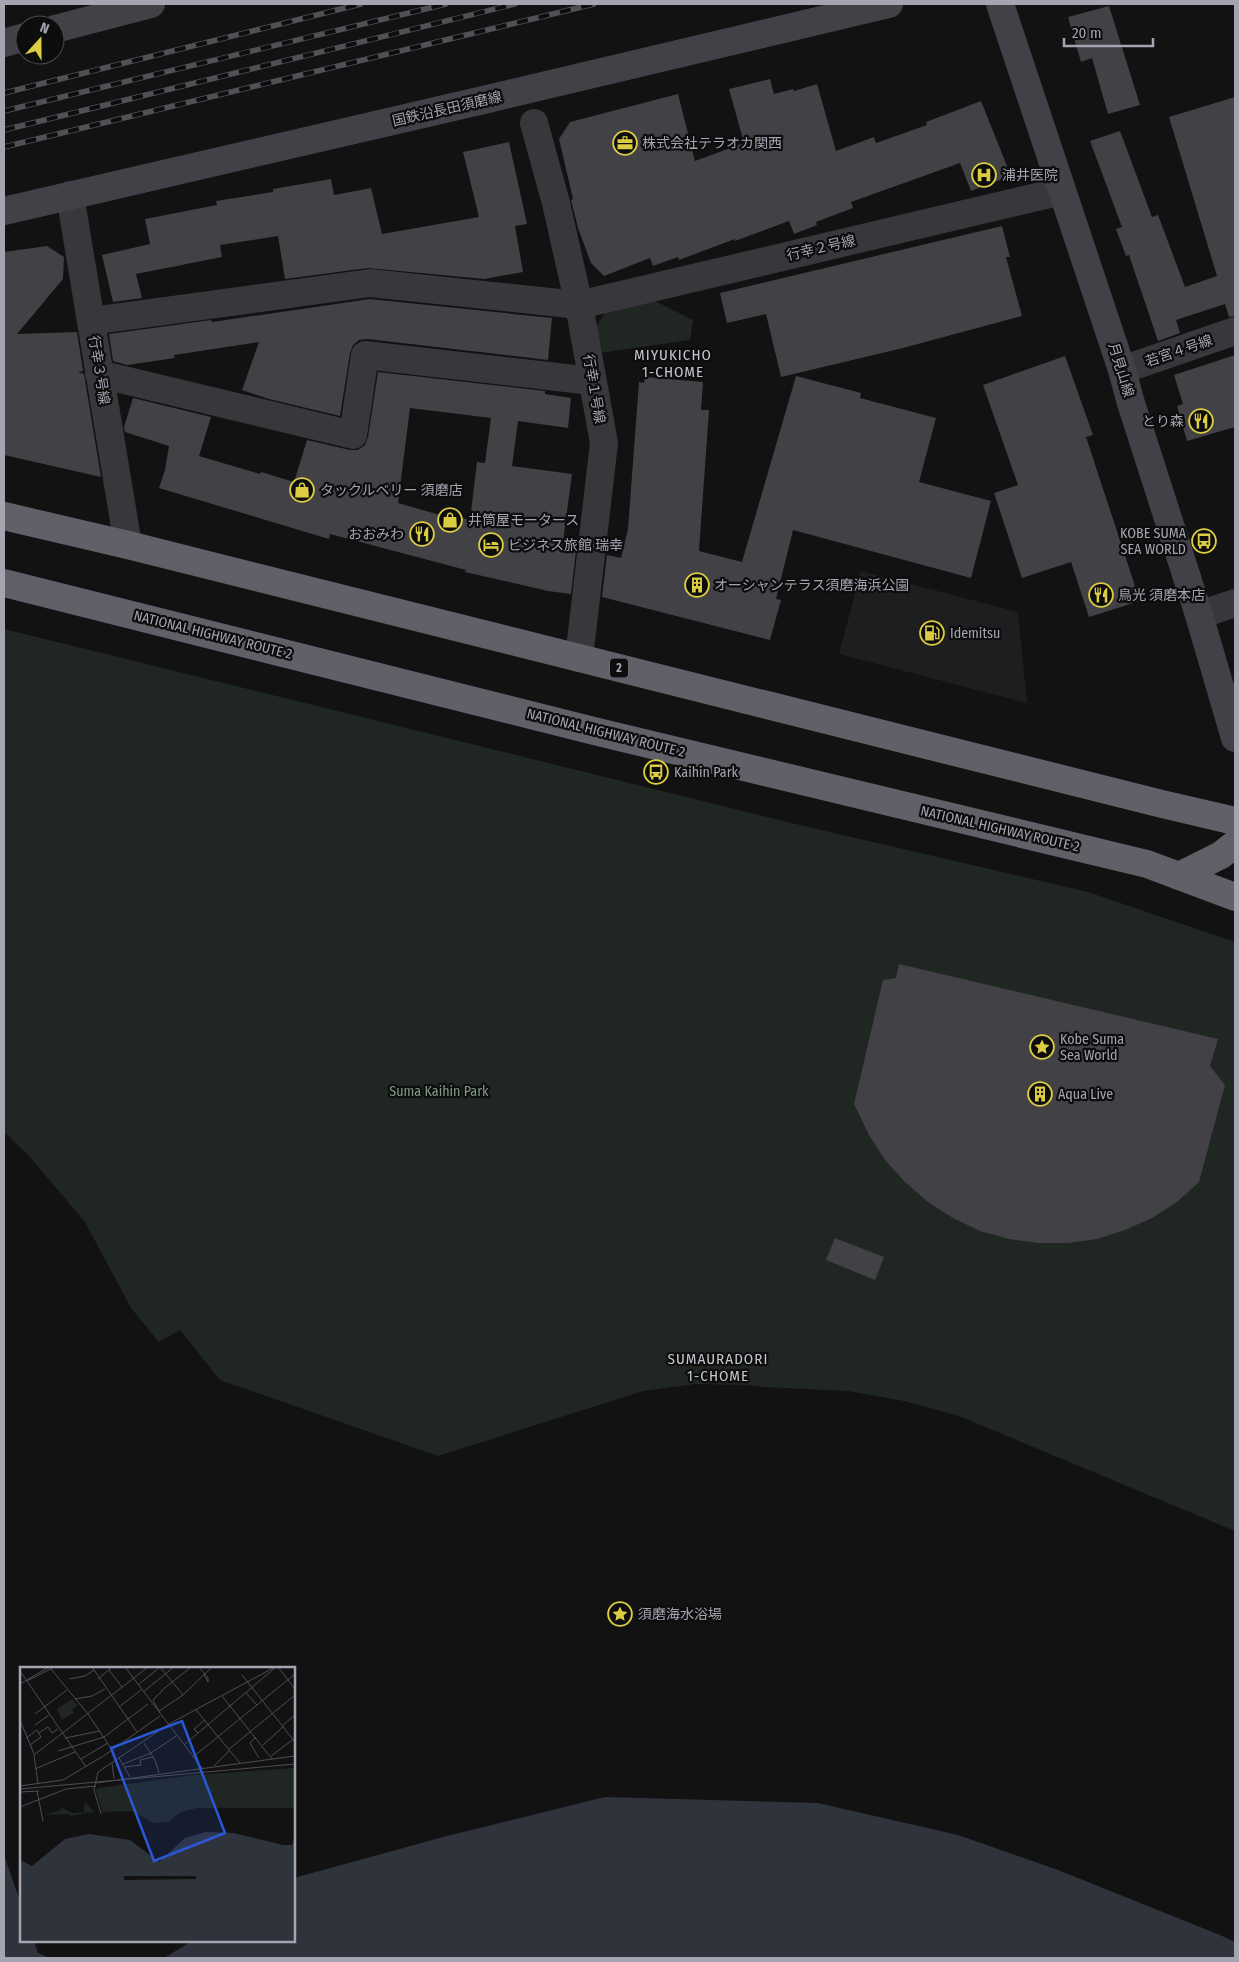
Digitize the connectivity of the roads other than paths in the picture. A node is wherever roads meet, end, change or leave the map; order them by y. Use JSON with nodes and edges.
{"nodes":[{"id":1,"x":151,"y":4,"type":"edge"},
{"id":2,"x":889,"y":4,"type":"edge"},
{"id":3,"x":1000,"y":4,"type":"edge"},
{"id":4,"x":65,"y":26,"type":"edge"},
{"id":5,"x":534,"y":123,"type":"dead end"},
{"id":6,"x":1062,"y":191,"type":"junction"},
{"id":7,"x":70,"y":195,"type":"junction"},
{"id":8,"x":4,"y":211,"type":"edge"},
{"id":9,"x":579,"y":305,"type":"junction"},
{"id":10,"x":91,"y":321,"type":"junction"},
{"id":11,"x":1235,"y":331,"type":"edge"},
{"id":12,"x":1122,"y":370,"type":"junction"},
{"id":13,"x":99,"y":374,"type":"junction"},
{"id":14,"x":592,"y":381,"type":"junction"},
{"id":15,"x":4,"y":516,"type":"edge"},
{"id":16,"x":128,"y":545,"type":"junction"},
{"id":17,"x":4,"y":583,"type":"edge"},
{"id":18,"x":1235,"y":603,"type":"edge"},
{"id":19,"x":1199,"y":615,"type":"junction"},
{"id":20,"x":579,"y":658,"type":"junction"},
{"id":21,"x":1235,"y":738,"type":"edge"},
{"id":22,"x":1235,"y":821,"type":"edge"},
{"id":23,"x":1235,"y":844,"type":"edge"},
{"id":24,"x":1179,"y":876,"type":"junction"},
{"id":25,"x":1235,"y":897,"type":"edge"}],
"edges":[{"from":1,"to":4,"type":"street"},
{"from":2,"to":7,"type":"street","name":"国鉄沿長田須磨線"},
{"from":3,"to":6,"type":"street","name":"月見山線"},
{"from":5,"to":9,"type":"street","name":"行幸１号線"},
{"from":6,"to":9,"type":"street","name":"行幸２号線"},
{"from":6,"to":12,"type":"street","name":"月見山線"},
{"from":7,"to":8,"type":"street","name":"国鉄沿長田須磨線"},
{"from":7,"to":10,"type":"street","name":"行幸３号線"},
{"from":9,"to":10,"type":"street","name":"行幸２号線"},
{"from":9,"to":14,"type":"street","name":"行幸１号線"},
{"from":10,"to":13,"type":"street","name":"行幸３号線"},
{"from":11,"to":12,"type":"street","name":"若宮４号線"},
{"from":12,"to":19,"type":"street","name":"月見山線"},
{"from":13,"to":14,"type":"street"},
{"from":13,"to":16,"type":"street","name":"行幸３号線"},
{"from":14,"to":20,"type":"street","name":"行幸１号線"},
{"from":15,"to":16,"type":"highway","number":"2"},
{"from":16,"to":20,"type":"highway","number":"2"},
{"from":17,"to":24,"type":"highway","name":"NATIONAL HIGHWAY ROUTE 2"},
{"from":18,"to":19,"type":"street"},
{"from":19,"to":21,"type":"street","name":"月見山線"},
{"from":20,"to":22,"type":"highway","number":"2"},
{"from":23,"to":24,"type":"highway"},
{"from":24,"to":25,"type":"highway","name":"NATIONAL HIGHWAY ROUTE 2"}]}
